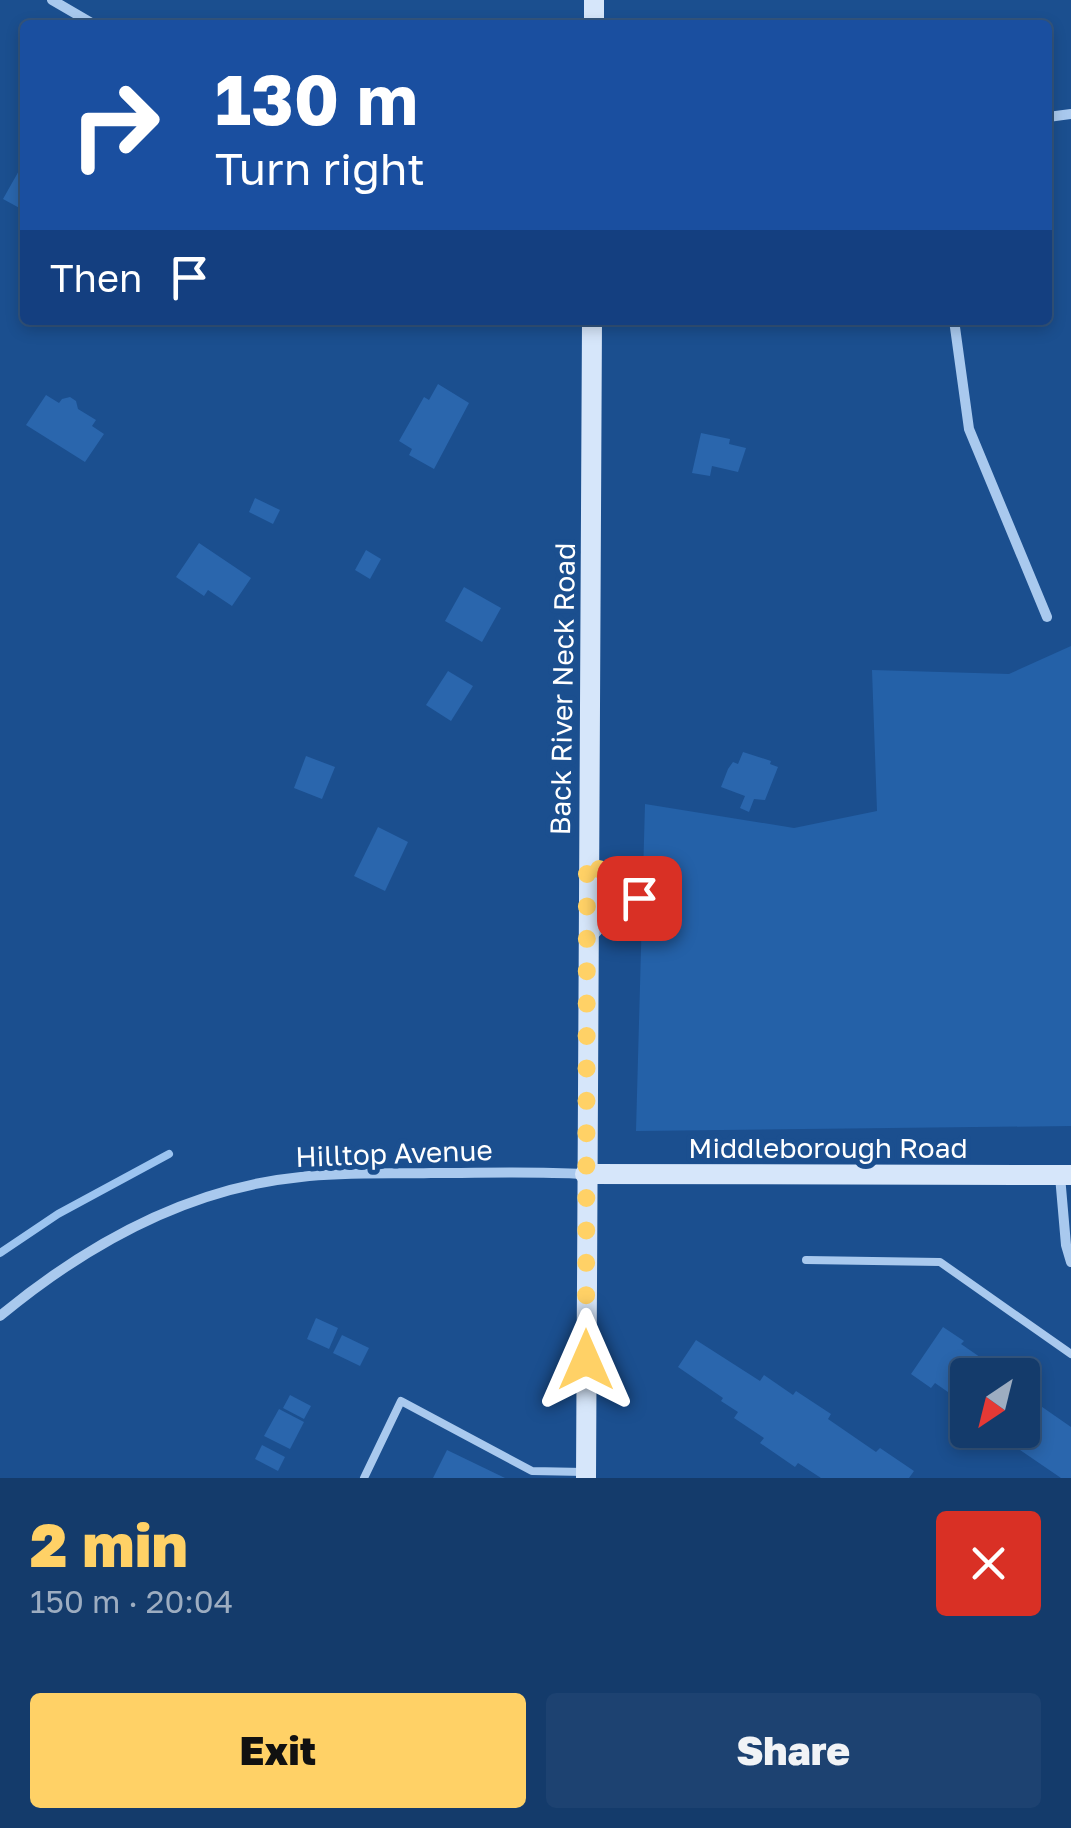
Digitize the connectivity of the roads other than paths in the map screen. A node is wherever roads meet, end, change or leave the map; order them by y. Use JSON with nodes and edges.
{"nodes":[{"id":1,"x":52,"y":0,"type":"edge"},
{"id":2,"x":86,"y":20,"type":"edge"},
{"id":3,"x":592,"y":325,"type":"edge"},
{"id":4,"x":955,"y":325,"type":"edge"},
{"id":5,"x":1046,"y":618,"type":"dead end"},
{"id":6,"x":587,"y":858,"type":"junction"},
{"id":7,"x":665,"y":900,"type":"dead end"},
{"id":8,"x":665,"y":916,"type":"dead end"},
{"id":9,"x":588,"y":944,"type":"junction"},
{"id":10,"x":586,"y":1174,"type":"junction"},
{"id":11,"x":1066,"y":1176,"type":"edge"},
{"id":12,"x":806,"y":1260,"type":"dead end"},
{"id":13,"x":1071,"y":1262,"type":"edge"},
{"id":14,"x":0,"y":1316,"type":"edge"},
{"id":15,"x":1071,"y":1354,"type":"edge"},
{"id":16,"x":586,"y":1475,"type":"edge"},
{"id":17,"x":364,"y":1478,"type":"edge"}],
"edges":[{"from":1,"to":2,"type":"street"},
{"from":3,"to":6,"type":"street","name":"Back River Neck Road"},
{"from":4,"to":5,"type":"street"},
{"from":6,"to":7,"type":"lane"},
{"from":6,"to":9,"type":"street","name":"Back River Neck Road"},
{"from":8,"to":9,"type":"lane"},
{"from":9,"to":10,"type":"street","name":"Back River Neck Road"},
{"from":10,"to":11,"type":"street","name":"Middleborough Road"},
{"from":10,"to":14,"type":"street","name":"Hilltop Avenue"},
{"from":10,"to":16,"type":"street","name":"Back River Neck Road"},
{"from":11,"to":13,"type":"street"},
{"from":12,"to":15,"type":"lane"},
{"from":16,"to":17,"type":"lane"}]}
